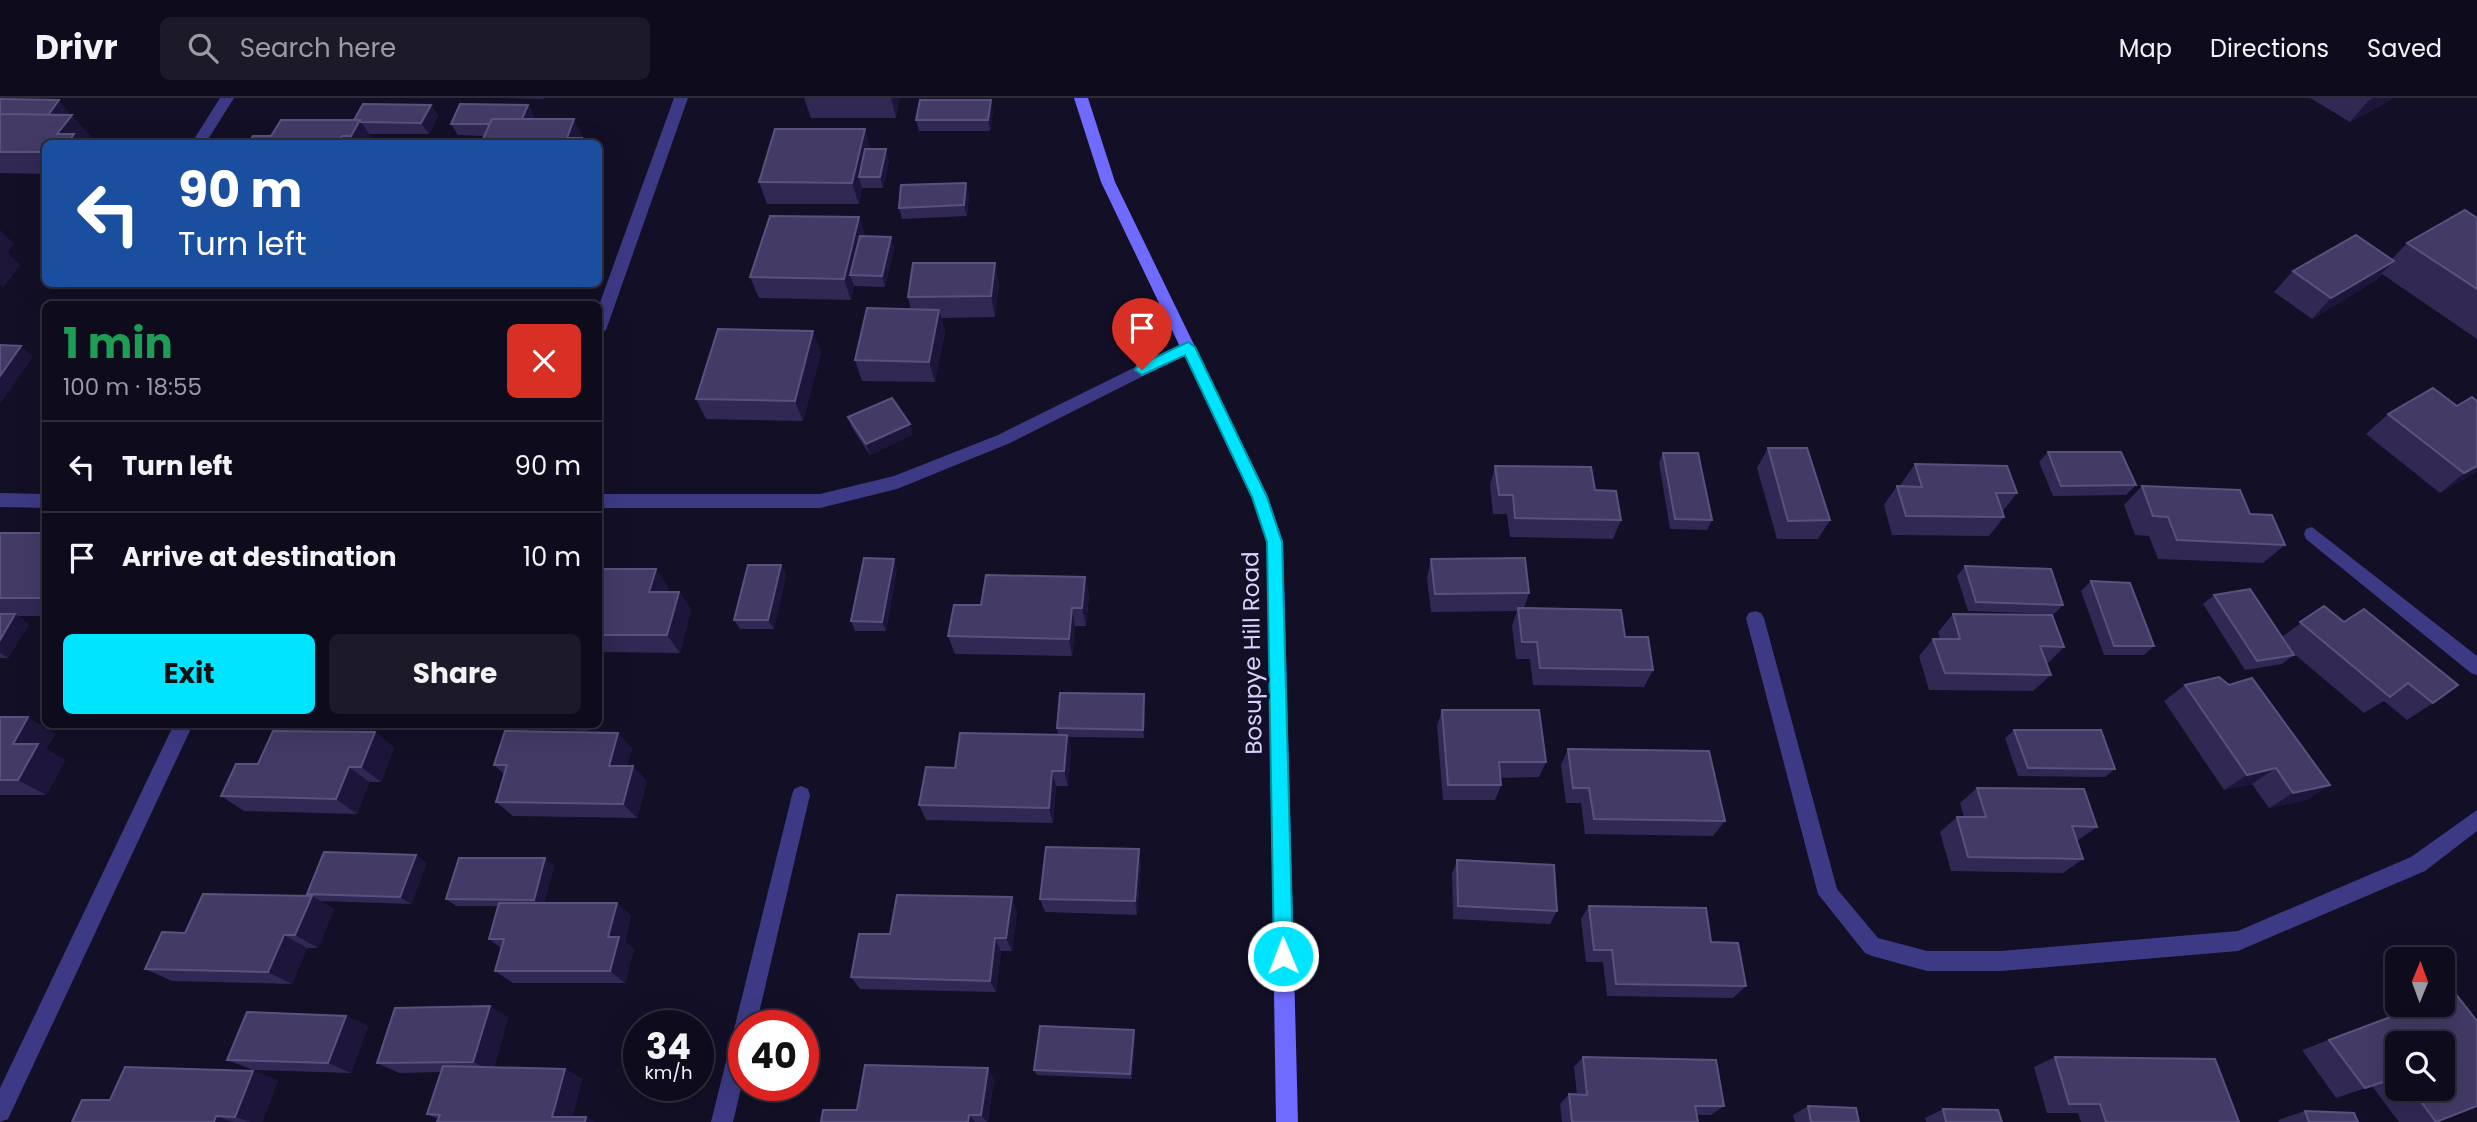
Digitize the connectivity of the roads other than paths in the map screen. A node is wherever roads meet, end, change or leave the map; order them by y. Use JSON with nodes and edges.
{"nodes":[{"id":1,"x":227,"y":98,"type":"edge"},
{"id":2,"x":681,"y":98,"type":"edge"},
{"id":3,"x":1081,"y":98,"type":"edge"},
{"id":4,"x":201,"y":140,"type":"edge"},
{"id":5,"x":602,"y":319,"type":"edge"},
{"id":6,"x":1188,"y":347,"type":"junction"},
{"id":7,"x":0,"y":500,"type":"edge"},
{"id":8,"x":42,"y":501,"type":"edge"},
{"id":9,"x":602,"y":501,"type":"edge"},
{"id":10,"x":2312,"y":534,"type":"dead end"},
{"id":11,"x":1755,"y":618,"type":"dead end"},
{"id":12,"x":2477,"y":667,"type":"edge"},
{"id":13,"x":182,"y":728,"type":"edge"},
{"id":14,"x":801,"y":795,"type":"dead end"},
{"id":15,"x":2477,"y":819,"type":"edge"},
{"id":16,"x":749,"y":1010,"type":"edge"},
{"id":17,"x":728,"y":1097,"type":"edge"},
{"id":18,"x":0,"y":1111,"type":"edge"},
{"id":19,"x":722,"y":1122,"type":"edge"},
{"id":20,"x":1287,"y":1122,"type":"edge"}],
"edges":[{"from":1,"to":4,"type":"street"},
{"from":2,"to":5,"type":"street"},
{"from":3,"to":6,"type":"street","name":"Bosupye Hill Road"},
{"from":6,"to":9,"type":"street"},
{"from":6,"to":20,"type":"street","name":"Bosupye Hill Road"},
{"from":7,"to":8,"type":"street"},
{"from":10,"to":12,"type":"street"},
{"from":11,"to":15,"type":"street"},
{"from":13,"to":18,"type":"street"},
{"from":14,"to":16,"type":"street"},
{"from":17,"to":19,"type":"street"}]}
